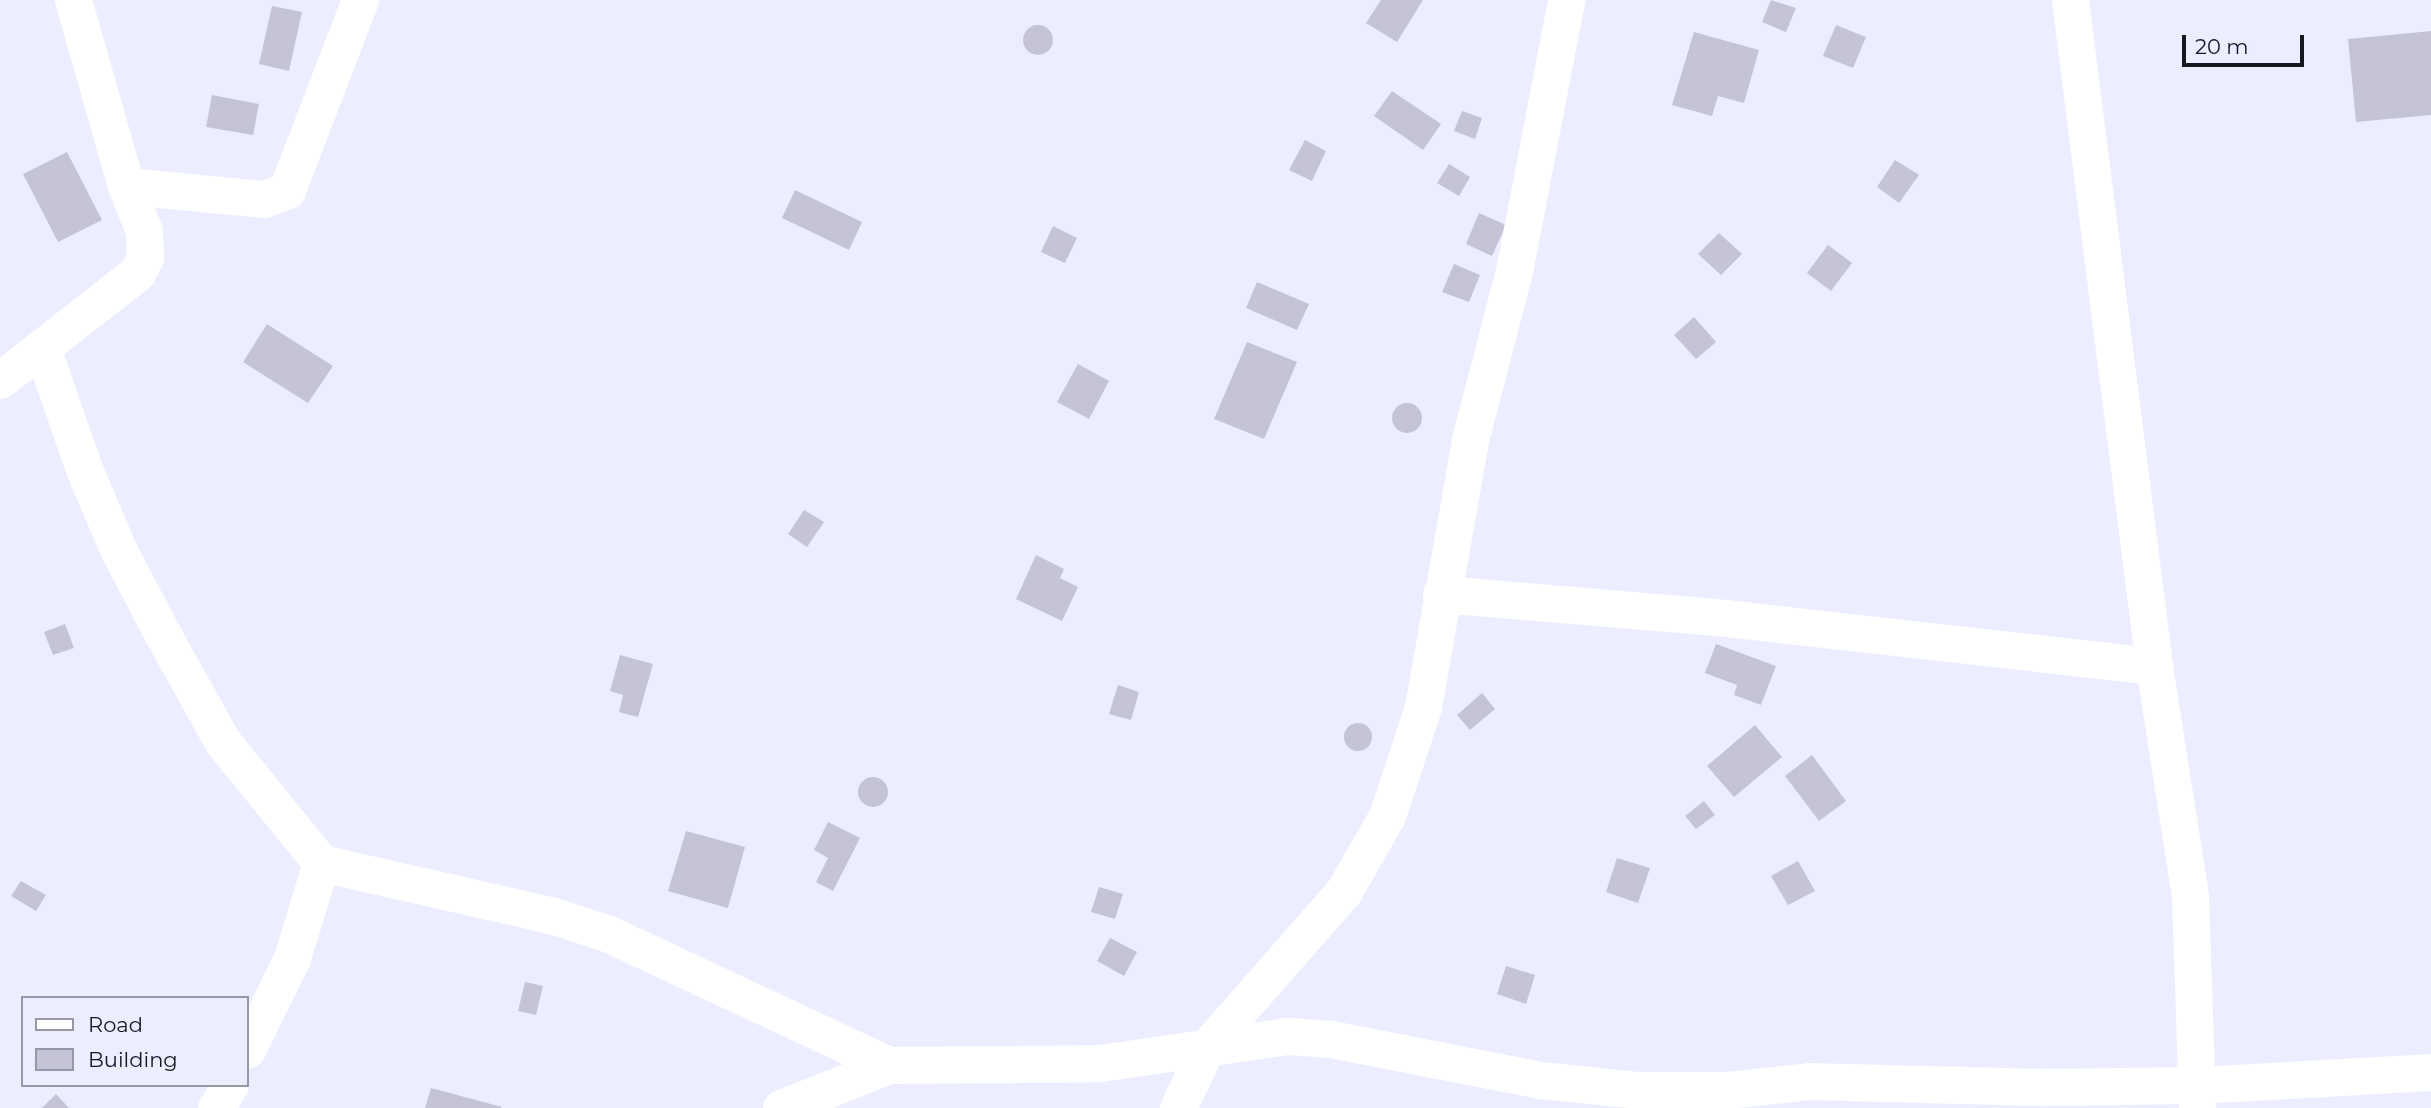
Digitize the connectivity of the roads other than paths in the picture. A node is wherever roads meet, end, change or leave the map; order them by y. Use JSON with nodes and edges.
{"nodes":[{"id":1,"x":73,"y":0,"type":"edge"},
{"id":2,"x":360,"y":0,"type":"edge"},
{"id":3,"x":1566,"y":0,"type":"edge"},
{"id":4,"x":2070,"y":0,"type":"edge"},
{"id":5,"x":126,"y":186,"type":"junction"},
{"id":6,"x":43,"y":351,"type":"junction"},
{"id":7,"x":0,"y":380,"type":"edge"},
{"id":8,"x":1441,"y":594,"type":"junction"},
{"id":9,"x":2154,"y":666,"type":"junction"},
{"id":10,"x":321,"y":863,"type":"junction"},
{"id":11,"x":1208,"y":1047,"type":"junction"},
{"id":12,"x":248,"y":1048,"type":"edge"},
{"id":13,"x":890,"y":1065,"type":"junction"},
{"id":14,"x":2431,"y":1073,"type":"edge"},
{"id":15,"x":2198,"y":1096,"type":"edge"},
{"id":16,"x":781,"y":1108,"type":"edge"},
{"id":17,"x":1178,"y":1108,"type":"edge"}],
"edges":[{"from":1,"to":5,"type":"street"},
{"from":2,"to":5,"type":"street"},
{"from":3,"to":8,"type":"street"},
{"from":4,"to":9,"type":"street"},
{"from":5,"to":6,"type":"street"},
{"from":6,"to":7,"type":"street"},
{"from":6,"to":10,"type":"street"},
{"from":8,"to":9,"type":"street"},
{"from":8,"to":11,"type":"street"},
{"from":9,"to":15,"type":"street"},
{"from":10,"to":12,"type":"street"},
{"from":10,"to":13,"type":"street"},
{"from":11,"to":13,"type":"street"},
{"from":11,"to":15,"type":"street"},
{"from":11,"to":17,"type":"street"},
{"from":13,"to":16,"type":"street"},
{"from":14,"to":15,"type":"street"}]}
